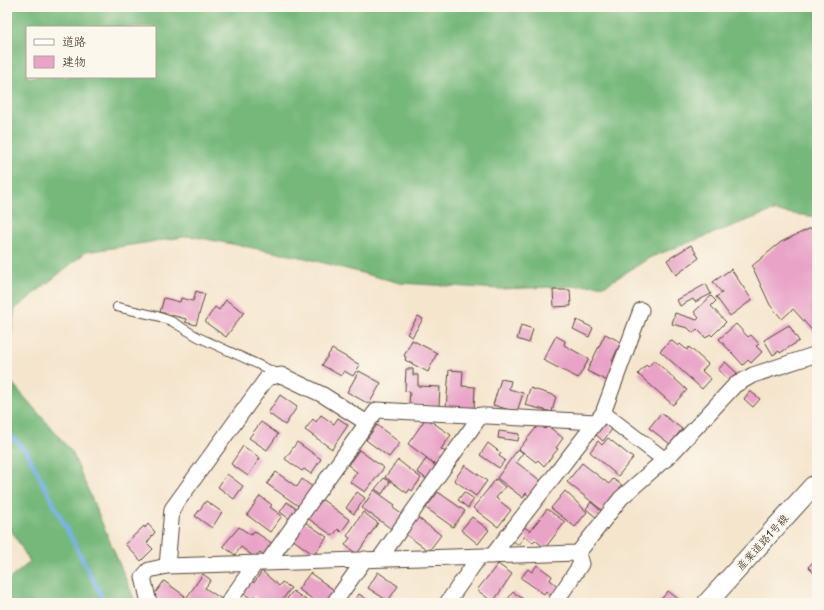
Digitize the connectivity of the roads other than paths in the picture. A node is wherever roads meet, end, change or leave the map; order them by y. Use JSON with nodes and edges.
{"nodes":[{"id":1,"x":117,"y":307,"type":"dead end"},
{"id":2,"x":641,"y":310,"type":"dead end"},
{"id":3,"x":817,"y":354,"type":"edge"},
{"id":4,"x":281,"y":375,"type":"junction"},
{"id":5,"x":481,"y":415,"type":"junction"},
{"id":6,"x":600,"y":418,"type":"junction"},
{"id":7,"x":367,"y":423,"type":"junction"},
{"id":8,"x":665,"y":460,"type":"junction"},
{"id":9,"x":816,"y":486,"type":"edge"},
{"id":10,"x":578,"y":552,"type":"junction"},
{"id":11,"x":486,"y":556,"type":"junction"},
{"id":12,"x":372,"y":559,"type":"junction"},
{"id":13,"x":261,"y":563,"type":"junction"},
{"id":14,"x":167,"y":566,"type":"junction"},
{"id":15,"x":149,"y":603,"type":"edge"},
{"id":16,"x":228,"y":603,"type":"edge"},
{"id":17,"x":334,"y":603,"type":"edge"},
{"id":18,"x":447,"y":603,"type":"edge"},
{"id":19,"x":555,"y":603,"type":"edge"},
{"id":20,"x":707,"y":603,"type":"edge"}],
"edges":[{"from":1,"to":4,"type":"lane"},
{"from":2,"to":6,"type":"street"},
{"from":3,"to":8,"type":"street"},
{"from":4,"to":7,"type":"street"},
{"from":4,"to":14,"type":"street"},
{"from":5,"to":6,"type":"street"},
{"from":5,"to":7,"type":"street"},
{"from":5,"to":12,"type":"street"},
{"from":6,"to":8,"type":"street"},
{"from":6,"to":11,"type":"street"},
{"from":7,"to":13,"type":"street"},
{"from":8,"to":10,"type":"street"},
{"from":9,"to":20,"type":"street","name":"産業道路1号線"},
{"from":10,"to":11,"type":"street"},
{"from":10,"to":19,"type":"street"},
{"from":11,"to":12,"type":"street"},
{"from":11,"to":18,"type":"street"},
{"from":12,"to":13,"type":"street"},
{"from":12,"to":17,"type":"street"},
{"from":13,"to":14,"type":"street"},
{"from":13,"to":16,"type":"street"},
{"from":14,"to":15,"type":"street"}]}
